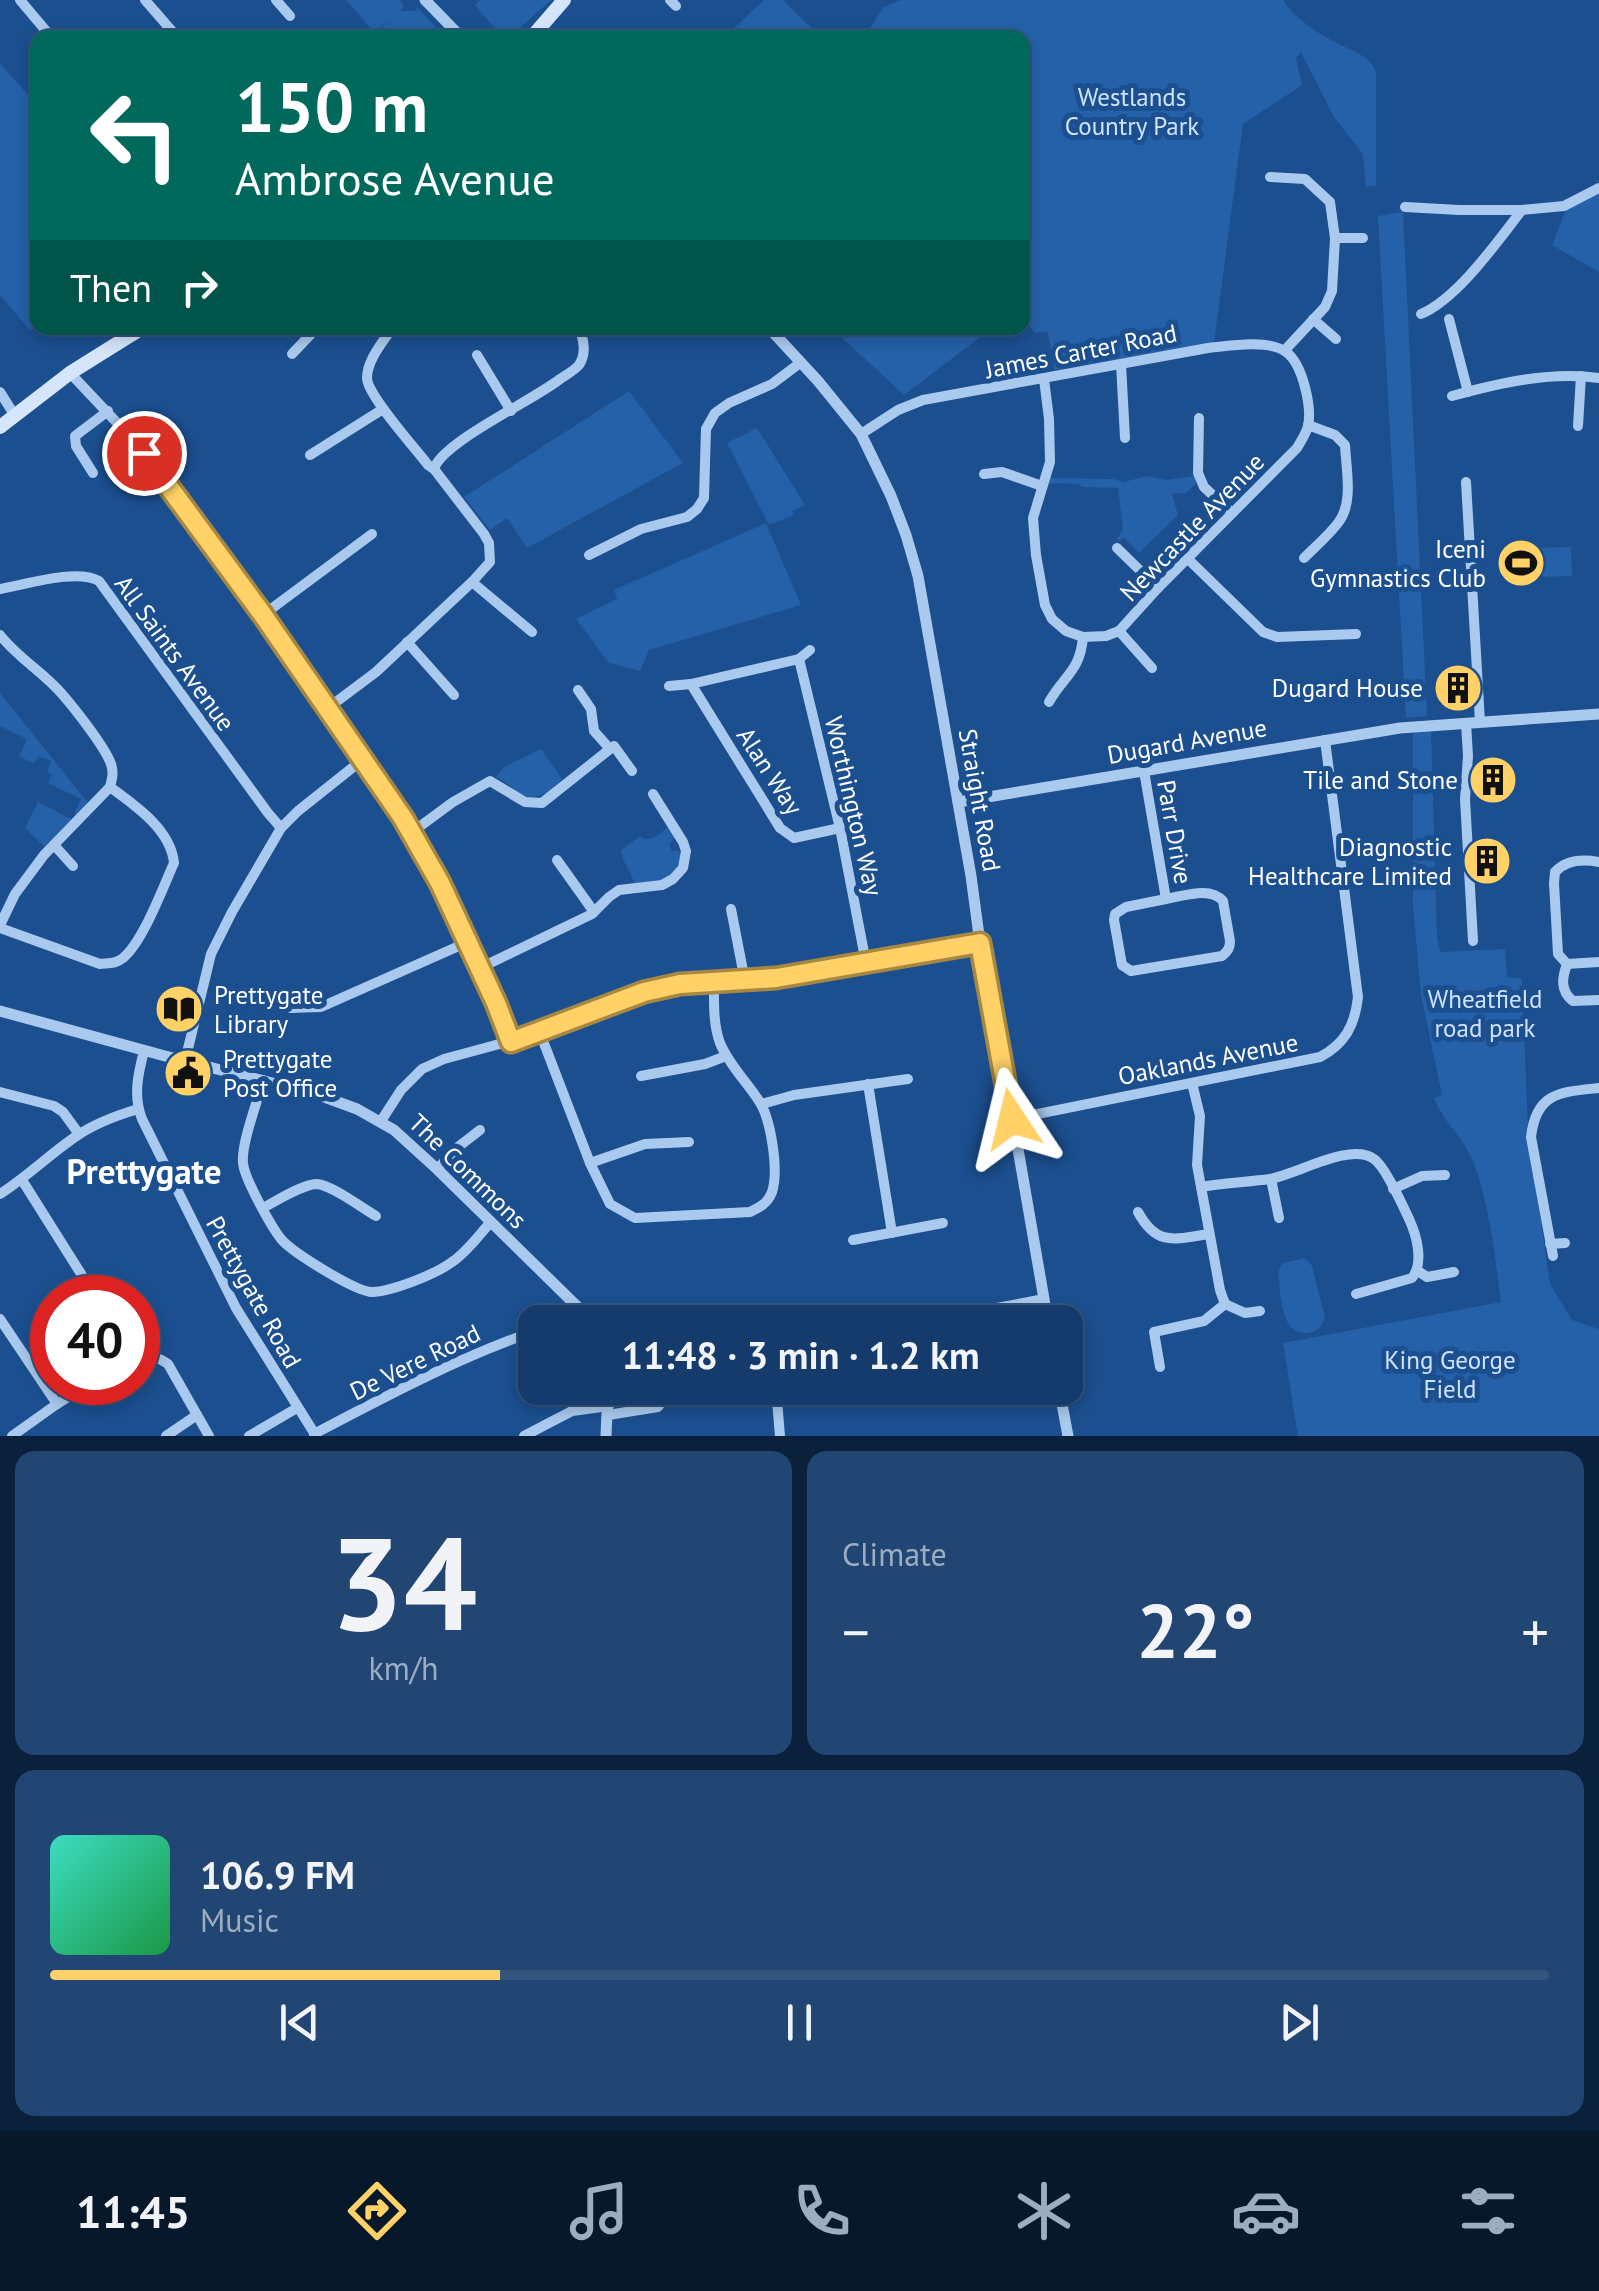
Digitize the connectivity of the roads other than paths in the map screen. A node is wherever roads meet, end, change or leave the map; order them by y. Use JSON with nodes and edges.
{"nodes":[{"id":1,"x":20,"y":0,"type":"edge"},
{"id":2,"x":145,"y":0,"type":"edge"},
{"id":3,"x":276,"y":0,"type":"edge"},
{"id":4,"x":426,"y":0,"type":"edge"},
{"id":5,"x":564,"y":0,"type":"edge"},
{"id":6,"x":290,"y":16,"type":"dead end"},
{"id":7,"x":45,"y":30,"type":"edge"},
{"id":8,"x":171,"y":30,"type":"edge"},
{"id":9,"x":454,"y":30,"type":"edge"},
{"id":10,"x":538,"y":30,"type":"edge"},
{"id":11,"x":1270,"y":177,"type":"dead end"},
{"id":12,"x":1599,"y":188,"type":"edge"},
{"id":13,"x":1405,"y":207,"type":"dead end"},
{"id":14,"x":1522,"y":210,"type":"junction"},
{"id":15,"x":1334,"y":238,"type":"junction"},
{"id":16,"x":1363,"y":238,"type":"dead end"},
{"id":17,"x":1420,"y":314,"type":"dead end"},
{"id":18,"x":1313,"y":319,"type":"junction"},
{"id":19,"x":1449,"y":320,"type":"dead end"},
{"id":20,"x":131,"y":335,"type":"edge"},
{"id":21,"x":310,"y":335,"type":"edge"},
{"id":22,"x":387,"y":335,"type":"edge"},
{"id":23,"x":582,"y":335,"type":"edge"},
{"id":24,"x":775,"y":335,"type":"edge"},
{"id":25,"x":1336,"y":339,"type":"dead end"},
{"id":26,"x":1285,"y":350,"type":"junction"},
{"id":27,"x":292,"y":354,"type":"dead end"},
{"id":28,"x":476,"y":355,"type":"dead end"},
{"id":29,"x":800,"y":363,"type":"junction"},
{"id":30,"x":1121,"y":364,"type":"junction"},
{"id":31,"x":70,"y":373,"type":"junction"},
{"id":32,"x":1581,"y":376,"type":"junction"},
{"id":33,"x":1599,"y":378,"type":"edge"},
{"id":34,"x":1044,"y":379,"type":"junction"},
{"id":35,"x":0,"y":392,"type":"edge"},
{"id":36,"x":1468,"y":392,"type":"junction"},
{"id":37,"x":1452,"y":396,"type":"dead end"},
{"id":38,"x":384,"y":409,"type":"junction"},
{"id":39,"x":511,"y":411,"type":"junction"},
{"id":40,"x":108,"y":412,"type":"junction"},
{"id":41,"x":16,"y":416,"type":"junction"},
{"id":42,"x":1199,"y":418,"type":"dead end"},
{"id":43,"x":1308,"y":426,"type":"junction"},
{"id":44,"x":1578,"y":426,"type":"dead end"},
{"id":45,"x":0,"y":427,"type":"edge"},
{"id":46,"x":861,"y":434,"type":"junction"},
{"id":47,"x":1125,"y":438,"type":"dead end"},
{"id":48,"x":310,"y":456,"type":"dead end"},
{"id":49,"x":434,"y":469,"type":"junction"},
{"id":50,"x":93,"y":473,"type":"dead end"},
{"id":51,"x":984,"y":474,"type":"dead end"},
{"id":52,"x":1466,"y":482,"type":"dead end"},
{"id":53,"x":1042,"y":486,"type":"junction"},
{"id":54,"x":1232,"y":513,"type":"junction"},
{"id":55,"x":372,"y":534,"type":"dead end"},
{"id":56,"x":1117,"y":548,"type":"dead end"},
{"id":57,"x":589,"y":555,"type":"dead end"},
{"id":58,"x":1304,"y":558,"type":"dead end"},
{"id":59,"x":1188,"y":559,"type":"junction"},
{"id":60,"x":472,"y":582,"type":"junction"},
{"id":61,"x":1158,"y":588,"type":"junction"},
{"id":62,"x":0,"y":589,"type":"edge"},
{"id":63,"x":263,"y":615,"type":"junction"},
{"id":64,"x":532,"y":632,"type":"dead end"},
{"id":65,"x":1119,"y":632,"type":"junction"},
{"id":66,"x":1356,"y":634,"type":"dead end"},
{"id":67,"x":0,"y":635,"type":"edge"},
{"id":68,"x":1084,"y":638,"type":"junction"},
{"id":69,"x":407,"y":642,"type":"junction"},
{"id":70,"x":810,"y":650,"type":"dead end"},
{"id":71,"x":799,"y":659,"type":"junction"},
{"id":72,"x":1152,"y":668,"type":"dead end"},
{"id":73,"x":691,"y":684,"type":"junction"},
{"id":74,"x":669,"y":686,"type":"dead end"},
{"id":75,"x":578,"y":690,"type":"dead end"},
{"id":76,"x":454,"y":695,"type":"dead end"},
{"id":77,"x":1049,"y":702,"type":"dead end"},
{"id":78,"x":328,"y":708,"type":"junction"},
{"id":79,"x":1599,"y":714,"type":"edge"},
{"id":80,"x":1480,"y":722,"type":"junction"},
{"id":81,"x":1466,"y":723,"type":"junction"},
{"id":82,"x":1326,"y":740,"type":"junction"},
{"id":83,"x":614,"y":746,"type":"junction"},
{"id":84,"x":362,"y":760,"type":"junction"},
{"id":85,"x":1144,"y":771,"type":"junction"},
{"id":86,"x":632,"y":772,"type":"dead end"},
{"id":87,"x":110,"y":787,"type":"junction"},
{"id":88,"x":653,"y":794,"type":"dead end"},
{"id":89,"x":958,"y":802,"type":"junction"},
{"id":90,"x":281,"y":828,"type":"junction"},
{"id":91,"x":840,"y":828,"type":"junction"},
{"id":92,"x":412,"y":832,"type":"junction"},
{"id":93,"x":54,"y":846,"type":"junction"},
{"id":94,"x":557,"y":860,"type":"dead end"},
{"id":95,"x":1599,"y":862,"type":"edge"},
{"id":96,"x":73,"y":866,"type":"dead end"},
{"id":97,"x":1166,"y":900,"type":"junction"},
{"id":98,"x":730,"y":909,"type":"dead end"},
{"id":99,"x":594,"y":912,"type":"junction"},
{"id":100,"x":0,"y":927,"type":"edge"},
{"id":101,"x":468,"y":942,"type":"junction"},
{"id":102,"x":1473,"y":942,"type":"dead end"},
{"id":103,"x":980,"y":943,"type":"junction"},
{"id":104,"x":1599,"y":962,"type":"edge"},
{"id":105,"x":866,"y":963,"type":"junction"},
{"id":106,"x":1566,"y":964,"type":"junction"},
{"id":107,"x":480,"y":968,"type":"junction"},
{"id":108,"x":745,"y":980,"type":"junction"},
{"id":109,"x":714,"y":982,"type":"junction"},
{"id":110,"x":1599,"y":1000,"type":"edge"},
{"id":111,"x":288,"y":1008,"type":"dead end"},
{"id":112,"x":0,"y":1011,"type":"edge"},
{"id":113,"x":540,"y":1033,"type":"junction"},
{"id":114,"x":511,"y":1042,"type":"junction"},
{"id":115,"x":144,"y":1050,"type":"junction"},
{"id":116,"x":726,"y":1056,"type":"junction"},
{"id":117,"x":185,"y":1061,"type":"junction"},
{"id":118,"x":641,"y":1076,"type":"dead end"},
{"id":119,"x":908,"y":1079,"type":"dead end"},
{"id":120,"x":263,"y":1080,"type":"junction"},
{"id":121,"x":1192,"y":1083,"type":"junction"},
{"id":122,"x":868,"y":1084,"type":"junction"},
{"id":123,"x":1599,"y":1088,"type":"edge"},
{"id":124,"x":0,"y":1092,"type":"edge"},
{"id":125,"x":762,"y":1104,"type":"junction"},
{"id":126,"x":138,"y":1109,"type":"junction"},
{"id":127,"x":1012,"y":1119,"type":"junction"},
{"id":128,"x":381,"y":1121,"type":"junction"},
{"id":129,"x":480,"y":1130,"type":"dead end"},
{"id":130,"x":79,"y":1134,"type":"junction"},
{"id":131,"x":688,"y":1142,"type":"dead end"},
{"id":132,"x":1331,"y":1158,"type":"junction"},
{"id":133,"x":590,"y":1163,"type":"junction"},
{"id":134,"x":437,"y":1168,"type":"junction"},
{"id":135,"x":1335,"y":1173,"type":"dead end"},
{"id":136,"x":1445,"y":1175,"type":"dead end"},
{"id":137,"x":1271,"y":1178,"type":"junction"},
{"id":138,"x":22,"y":1180,"type":"junction"},
{"id":139,"x":1200,"y":1187,"type":"junction"},
{"id":140,"x":1393,"y":1190,"type":"junction"},
{"id":141,"x":0,"y":1194,"type":"edge"},
{"id":142,"x":263,"y":1208,"type":"junction"},
{"id":143,"x":1138,"y":1212,"type":"dead end"},
{"id":144,"x":376,"y":1216,"type":"dead end"},
{"id":145,"x":1279,"y":1218,"type":"dead end"},
{"id":146,"x":490,"y":1223,"type":"junction"},
{"id":147,"x":944,"y":1223,"type":"dead end"},
{"id":148,"x":892,"y":1233,"type":"junction"},
{"id":149,"x":1209,"y":1234,"type":"junction"},
{"id":150,"x":853,"y":1240,"type":"dead end"},
{"id":151,"x":1566,"y":1243,"type":"dead end"},
{"id":152,"x":1418,"y":1271,"type":"junction"},
{"id":153,"x":1454,"y":1272,"type":"dead end"},
{"id":154,"x":82,"y":1275,"type":"edge"},
{"id":155,"x":1356,"y":1294,"type":"dead end"},
{"id":156,"x":1044,"y":1299,"type":"junction"},
{"id":157,"x":1225,"y":1304,"type":"junction"},
{"id":158,"x":575,"y":1305,"type":"edge"},
{"id":159,"x":1013,"y":1305,"type":"edge"},
{"id":160,"x":1045,"y":1305,"type":"edge"},
{"id":161,"x":1260,"y":1311,"type":"dead end"},
{"id":162,"x":0,"y":1318,"type":"edge"},
{"id":163,"x":4,"y":1334,"type":"edge"},
{"id":164,"x":518,"y":1337,"type":"edge"},
{"id":165,"x":160,"y":1359,"type":"edge"},
{"id":166,"x":1160,"y":1367,"type":"dead end"},
{"id":167,"x":30,"y":1368,"type":"edge"},
{"id":168,"x":56,"y":1405,"type":"edge"},
{"id":169,"x":608,"y":1405,"type":"edge"},
{"id":170,"x":659,"y":1405,"type":"edge"},
{"id":171,"x":777,"y":1405,"type":"edge"},
{"id":172,"x":1063,"y":1405,"type":"edge"},
{"id":173,"x":297,"y":1408,"type":"junction"},
{"id":174,"x":608,"y":1411,"type":"junction"},
{"id":175,"x":197,"y":1415,"type":"junction"},
{"id":176,"x":315,"y":1435,"type":"edge"},
{"id":177,"x":12,"y":1436,"type":"edge"},
{"id":178,"x":166,"y":1436,"type":"edge"},
{"id":179,"x":209,"y":1436,"type":"edge"},
{"id":180,"x":248,"y":1436,"type":"edge"},
{"id":181,"x":524,"y":1436,"type":"edge"},
{"id":182,"x":606,"y":1436,"type":"edge"},
{"id":183,"x":780,"y":1436,"type":"edge"},
{"id":184,"x":1068,"y":1436,"type":"edge"}],
"edges":[{"from":1,"to":7,"type":"street"},
{"from":2,"to":8,"type":"street"},
{"from":3,"to":6,"type":"street"},
{"from":4,"to":9,"type":"street"},
{"from":5,"to":10,"type":"main road"},
{"from":11,"to":15,"type":"street"},
{"from":12,"to":14,"type":"street"},
{"from":13,"to":14,"type":"street"},
{"from":14,"to":17,"type":"street"},
{"from":15,"to":16,"type":"street"},
{"from":15,"to":18,"type":"street"},
{"from":18,"to":25,"type":"street"},
{"from":18,"to":26,"type":"street"},
{"from":19,"to":36,"type":"street"},
{"from":20,"to":31,"type":"main road"},
{"from":21,"to":27,"type":"street"},
{"from":22,"to":38,"type":"street"},
{"from":23,"to":39,"type":"street"},
{"from":24,"to":29,"type":"street","name":"Straight Road"},
{"from":26,"to":30,"type":"street","name":"James Carter Road"},
{"from":26,"to":43,"type":"street"},
{"from":28,"to":39,"type":"street"},
{"from":29,"to":46,"type":"street","name":"Straight Road"},
{"from":29,"to":57,"type":"street"},
{"from":30,"to":34,"type":"street","name":"James Carter Road"},
{"from":30,"to":47,"type":"street"},
{"from":31,"to":40,"type":"street"},
{"from":31,"to":41,"type":"main road"},
{"from":32,"to":33,"type":"street"},
{"from":32,"to":36,"type":"street"},
{"from":32,"to":44,"type":"street"},
{"from":34,"to":46,"type":"street","name":"James Carter Road"},
{"from":34,"to":53,"type":"street"},
{"from":35,"to":41,"type":"street"},
{"from":36,"to":37,"type":"street"},
{"from":38,"to":48,"type":"street"},
{"from":38,"to":49,"type":"street"},
{"from":39,"to":49,"type":"street"},
{"from":40,"to":50,"type":"street"},
{"from":40,"to":63,"type":"street"},
{"from":41,"to":45,"type":"main road"},
{"from":42,"to":54,"type":"street"},
{"from":43,"to":54,"type":"street","name":"Newcastle Avenue"},
{"from":43,"to":58,"type":"street"},
{"from":46,"to":89,"type":"street","name":"Straight Road"},
{"from":49,"to":60,"type":"street"},
{"from":51,"to":53,"type":"street"},
{"from":52,"to":80,"type":"street"},
{"from":53,"to":68,"type":"street"},
{"from":54,"to":59,"type":"street","name":"Newcastle Avenue"},
{"from":55,"to":63,"type":"street"},
{"from":56,"to":61,"type":"street"},
{"from":59,"to":61,"type":"street","name":"Newcastle Avenue"},
{"from":59,"to":66,"type":"street"},
{"from":60,"to":64,"type":"street"},
{"from":60,"to":69,"type":"street"},
{"from":61,"to":65,"type":"street","name":"Newcastle Avenue"},
{"from":62,"to":90,"type":"street","name":"All Saints Avenue"},
{"from":63,"to":78,"type":"street"},
{"from":65,"to":68,"type":"street","name":"Newcastle Avenue"},
{"from":65,"to":72,"type":"street"},
{"from":67,"to":87,"type":"street"},
{"from":68,"to":77,"type":"street"},
{"from":69,"to":76,"type":"street"},
{"from":69,"to":78,"type":"street"},
{"from":70,"to":71,"type":"street"},
{"from":71,"to":73,"type":"street"},
{"from":71,"to":91,"type":"street","name":"Worthington Way"},
{"from":73,"to":74,"type":"street"},
{"from":73,"to":91,"type":"street","name":"Alan Way"},
{"from":75,"to":83,"type":"street"},
{"from":78,"to":84,"type":"street"},
{"from":79,"to":80,"type":"street","name":"Dugard Avenue"},
{"from":80,"to":81,"type":"street","name":"Dugard Avenue"},
{"from":81,"to":82,"type":"street","name":"Dugard Avenue"},
{"from":81,"to":102,"type":"street"},
{"from":82,"to":85,"type":"street","name":"Dugard Avenue"},
{"from":82,"to":121,"type":"street","name":"Oaklands Avenue"},
{"from":83,"to":86,"type":"street"},
{"from":83,"to":92,"type":"street"},
{"from":84,"to":90,"type":"street"},
{"from":84,"to":92,"type":"street"},
{"from":85,"to":89,"type":"street","name":"Dugard Avenue"},
{"from":85,"to":97,"type":"street","name":"Parr Drive"},
{"from":87,"to":93,"type":"street"},
{"from":87,"to":100,"type":"street"},
{"from":88,"to":99,"type":"street"},
{"from":89,"to":103,"type":"street","name":"Straight Road"},
{"from":90,"to":117,"type":"street"},
{"from":91,"to":105,"type":"street","name":"Worthington Way"},
{"from":92,"to":101,"type":"street"},
{"from":93,"to":96,"type":"street"},
{"from":93,"to":100,"type":"street"},
{"from":94,"to":99,"type":"street"},
{"from":95,"to":106,"type":"street"},
{"from":97,"to":97,"type":"street","name":"Parr Drive"},
{"from":98,"to":108,"type":"street"},
{"from":99,"to":107,"type":"street"},
{"from":101,"to":107,"type":"street"},
{"from":101,"to":111,"type":"street"},
{"from":103,"to":105,"type":"street"},
{"from":103,"to":127,"type":"street","name":"Straight Road"},
{"from":104,"to":106,"type":"street"},
{"from":105,"to":108,"type":"street"},
{"from":106,"to":110,"type":"street"},
{"from":107,"to":114,"type":"street"},
{"from":108,"to":109,"type":"street"},
{"from":109,"to":113,"type":"street"},
{"from":109,"to":116,"type":"street"},
{"from":112,"to":115,"type":"street","name":"The Commons"},
{"from":113,"to":114,"type":"street"},
{"from":113,"to":133,"type":"street"},
{"from":114,"to":128,"type":"street"},
{"from":115,"to":117,"type":"street","name":"The Commons"},
{"from":115,"to":126,"type":"street"},
{"from":116,"to":118,"type":"street"},
{"from":116,"to":125,"type":"street"},
{"from":117,"to":120,"type":"street","name":"The Commons"},
{"from":119,"to":122,"type":"street"},
{"from":120,"to":128,"type":"street","name":"The Commons"},
{"from":120,"to":142,"type":"street"},
{"from":121,"to":127,"type":"street","name":"Oaklands Avenue"},
{"from":121,"to":139,"type":"street"},
{"from":122,"to":125,"type":"street"},
{"from":122,"to":148,"type":"street"},
{"from":123,"to":151,"type":"street"},
{"from":124,"to":130,"type":"street"},
{"from":125,"to":133,"type":"street"},
{"from":126,"to":130,"type":"street"},
{"from":126,"to":173,"type":"street","name":"Prettygate Road"},
{"from":127,"to":156,"type":"street","name":"Straight Road"},
{"from":128,"to":134,"type":"street","name":"The Commons"},
{"from":129,"to":134,"type":"street"},
{"from":130,"to":138,"type":"street"},
{"from":131,"to":133,"type":"street"},
{"from":132,"to":135,"type":"street"},
{"from":132,"to":137,"type":"street"},
{"from":132,"to":140,"type":"street"},
{"from":134,"to":146,"type":"street","name":"The Commons"},
{"from":136,"to":140,"type":"street"},
{"from":137,"to":139,"type":"street"},
{"from":137,"to":145,"type":"street"},
{"from":138,"to":141,"type":"street"},
{"from":138,"to":154,"type":"street"},
{"from":139,"to":149,"type":"street"},
{"from":140,"to":152,"type":"street"},
{"from":142,"to":144,"type":"street"},
{"from":142,"to":146,"type":"street"},
{"from":143,"to":149,"type":"street"},
{"from":146,"to":158,"type":"street","name":"The Commons"},
{"from":147,"to":148,"type":"street"},
{"from":148,"to":150,"type":"street"},
{"from":149,"to":157,"type":"street"},
{"from":152,"to":153,"type":"street"},
{"from":152,"to":155,"type":"street"},
{"from":156,"to":159,"type":"street"},
{"from":156,"to":160,"type":"street","name":"Straight Road"},
{"from":157,"to":161,"type":"street"},
{"from":157,"to":166,"type":"street"},
{"from":162,"to":163,"type":"street"},
{"from":163,"to":167,"type":"street"},
{"from":164,"to":176,"type":"street","name":"De Vere Road"},
{"from":165,"to":175,"type":"street"},
{"from":168,"to":177,"type":"street"},
{"from":169,"to":174,"type":"street"},
{"from":170,"to":174,"type":"street"},
{"from":171,"to":183,"type":"street"},
{"from":172,"to":184,"type":"street"},
{"from":173,"to":176,"type":"street","name":"Prettygate Road"},
{"from":173,"to":180,"type":"street"},
{"from":174,"to":181,"type":"street"},
{"from":174,"to":182,"type":"street"},
{"from":175,"to":178,"type":"street"},
{"from":175,"to":179,"type":"street"}]}
